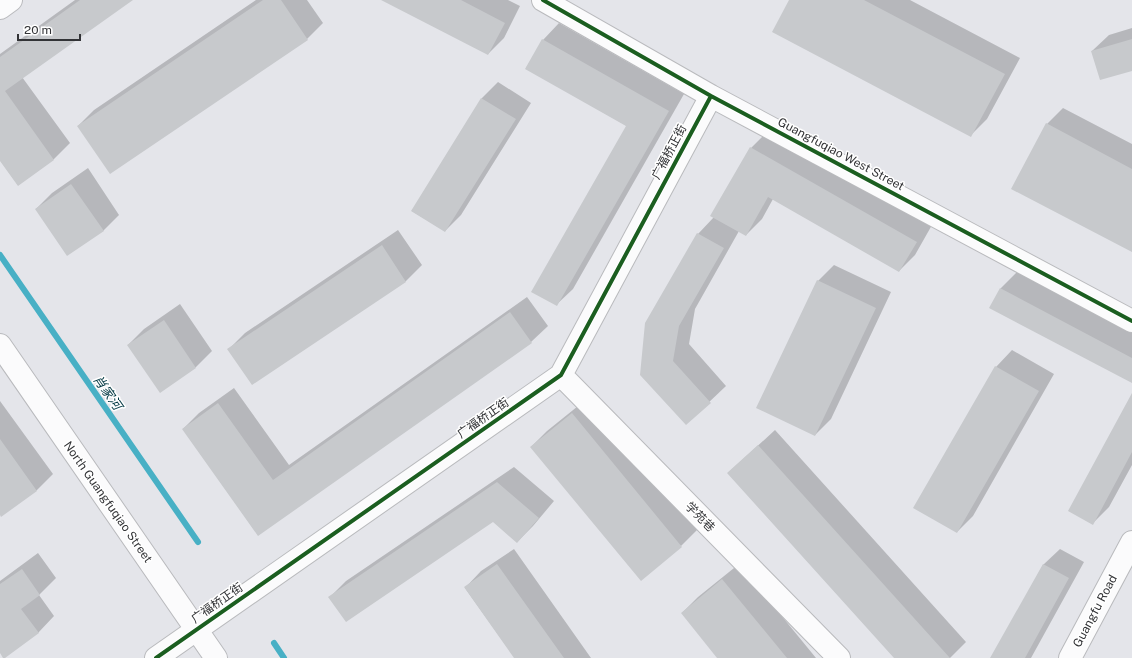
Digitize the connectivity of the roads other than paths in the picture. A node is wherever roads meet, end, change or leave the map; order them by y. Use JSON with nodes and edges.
{"nodes":[{"id":1,"x":11,"y":0,"type":"edge"},
{"id":2,"x":543,"y":0,"type":"edge"},
{"id":3,"x":0,"y":8,"type":"edge"},
{"id":4,"x":711,"y":96,"type":"junction"},
{"id":5,"x":1132,"y":322,"type":"edge"},
{"id":6,"x":0,"y":345,"type":"edge"},
{"id":7,"x":561,"y":375,"type":"junction"},
{"id":8,"x":1132,"y":542,"type":"edge"},
{"id":9,"x":197,"y":630,"type":"junction"},
{"id":10,"x":156,"y":658,"type":"edge"},
{"id":11,"x":216,"y":658,"type":"edge"},
{"id":12,"x":839,"y":658,"type":"edge"},
{"id":13,"x":1070,"y":658,"type":"edge"}],
"edges":[{"from":1,"to":3,"type":"street"},
{"from":2,"to":4,"type":"street","name":"Guangfuqiao West Street"},
{"from":4,"to":5,"type":"street","name":"Guangfuqiao West Street"},
{"from":4,"to":7,"type":"street","name":"广福桥正街"},
{"from":6,"to":9,"type":"street","name":"North Guangfuqiao Street"},
{"from":7,"to":9,"type":"street","name":"广福桥正街"},
{"from":7,"to":12,"type":"street","name":"学苑巷"},
{"from":8,"to":13,"type":"street","name":"Guangfu Road"},
{"from":9,"to":10,"type":"street","name":"广福桥正街"},
{"from":9,"to":11,"type":"street","name":"North Guangfuqiao Street"}]}
